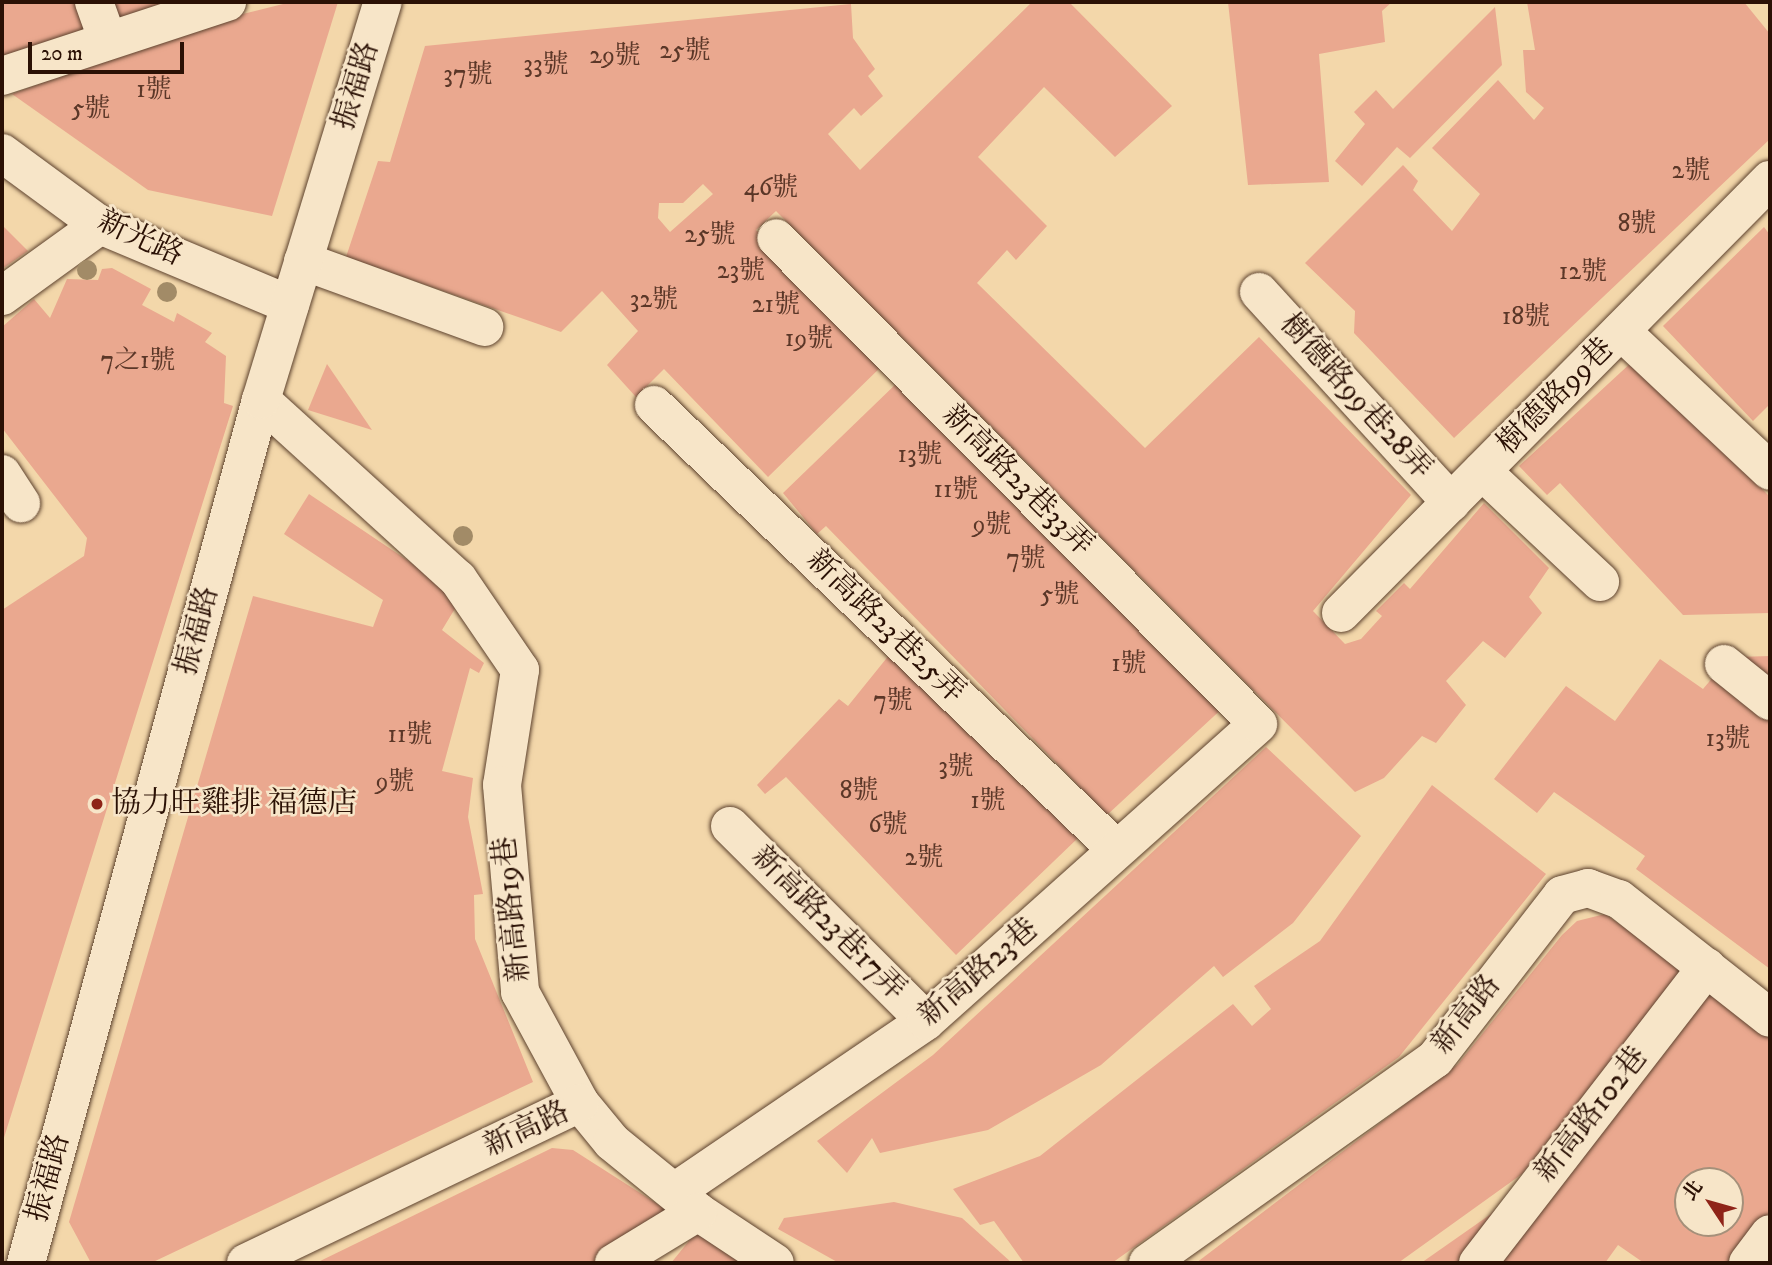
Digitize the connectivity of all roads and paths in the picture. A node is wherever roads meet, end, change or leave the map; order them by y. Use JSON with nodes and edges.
{"nodes":[{"id":1,"x":94,"y":2,"type":"edge"},
{"id":2,"x":227,"y":2,"type":"edge"},
{"id":3,"x":383,"y":2,"type":"edge"},
{"id":4,"x":108,"y":41,"type":"junction"},
{"id":5,"x":2,"y":76,"type":"edge"},
{"id":6,"x":2,"y":153,"type":"edge"},
{"id":7,"x":1770,"y":180,"type":"edge"},
{"id":8,"x":100,"y":225,"type":"junction"},
{"id":9,"x":776,"y":238,"type":"dead end"},
{"id":10,"x":303,"y":261,"type":"junction"},
{"id":11,"x":1259,"y":292,"type":"dead end"},
{"id":12,"x":2,"y":296,"type":"edge"},
{"id":13,"x":290,"y":305,"type":"junction"},
{"id":14,"x":484,"y":327,"type":"dead end"},
{"id":15,"x":1621,"y":331,"type":"junction"},
{"id":16,"x":261,"y":400,"type":"junction"},
{"id":17,"x":654,"y":405,"type":"dead end"},
{"id":18,"x":1482,"y":471,"type":"junction"},
{"id":19,"x":1770,"y":471,"type":"edge"},
{"id":20,"x":1451,"y":502,"type":"junction"},
{"id":21,"x":1600,"y":582,"type":"dead end"},
{"id":22,"x":1341,"y":613,"type":"dead end"},
{"id":23,"x":1724,"y":664,"type":"dead end"},
{"id":24,"x":1770,"y":701,"type":"edge"},
{"id":25,"x":1258,"y":724,"type":"joint"},
{"id":26,"x":730,"y":826,"type":"dead end"},
{"id":27,"x":1117,"y":850,"type":"junction"},
{"id":28,"x":1707,"y":967,"type":"junction"},
{"id":29,"x":1770,"y":1018,"type":"edge"},
{"id":30,"x":926,"y":1021,"type":"junction"},
{"id":31,"x":580,"y":1104,"type":"junction"},
{"id":32,"x":687,"y":1201,"type":"junction"},
{"id":33,"x":1770,"y":1234,"type":"edge"},
{"id":34,"x":26,"y":1263,"type":"edge"},
{"id":35,"x":246,"y":1263,"type":"edge"},
{"id":36,"x":614,"y":1263,"type":"edge"},
{"id":37,"x":775,"y":1263,"type":"edge"},
{"id":38,"x":1148,"y":1263,"type":"edge"},
{"id":39,"x":1478,"y":1263,"type":"edge"},
{"id":40,"x":1748,"y":1263,"type":"edge"}],
"edges":[{"from":1,"to":4,"type":"street"},
{"from":2,"to":4,"type":"street"},
{"from":3,"to":10,"type":"street","name":"振福路"},
{"from":4,"to":5,"type":"street"},
{"from":6,"to":8,"type":"street","name":"新光路"},
{"from":7,"to":15,"type":"street","name":"樹德路99巷"},
{"from":8,"to":12,"type":"street"},
{"from":8,"to":13,"type":"street","name":"新光路"},
{"from":9,"to":25,"type":"street","name":"新高路23巷33弄"},
{"from":10,"to":13,"type":"street","name":"振福路"},
{"from":10,"to":14,"type":"street"},
{"from":11,"to":20,"type":"street","name":"樹德路99巷28弄"},
{"from":13,"to":16,"type":"street","name":"振福路"},
{"from":15,"to":18,"type":"street","name":"樹德路99巷"},
{"from":15,"to":19,"type":"street"},
{"from":16,"to":31,"type":"street","name":"新高路19巷"},
{"from":16,"to":34,"type":"street","name":"振福路"},
{"from":17,"to":27,"type":"street","name":"新高路23巷25弄"},
{"from":18,"to":20,"type":"street","name":"樹德路99巷"},
{"from":18,"to":21,"type":"street"},
{"from":20,"to":22,"type":"street","name":"樹德路99巷"},
{"from":23,"to":24,"type":"street"},
{"from":25,"to":27,"type":"street","name":"新高路23巷"},
{"from":26,"to":30,"type":"street","name":"新高路23巷17弄"},
{"from":27,"to":30,"type":"street","name":"新高路23巷"},
{"from":28,"to":29,"type":"street","name":"新高路"},
{"from":28,"to":38,"type":"street","name":"新高路"},
{"from":28,"to":39,"type":"street","name":"新高路102巷"},
{"from":30,"to":32,"type":"street","name":"新高路23巷"},
{"from":31,"to":32,"type":"street","name":"新高路"},
{"from":31,"to":35,"type":"street","name":"新高路"},
{"from":32,"to":36,"type":"street","name":"新高路23巷"},
{"from":32,"to":37,"type":"street","name":"新高路"},
{"from":33,"to":40,"type":"street"}]}
